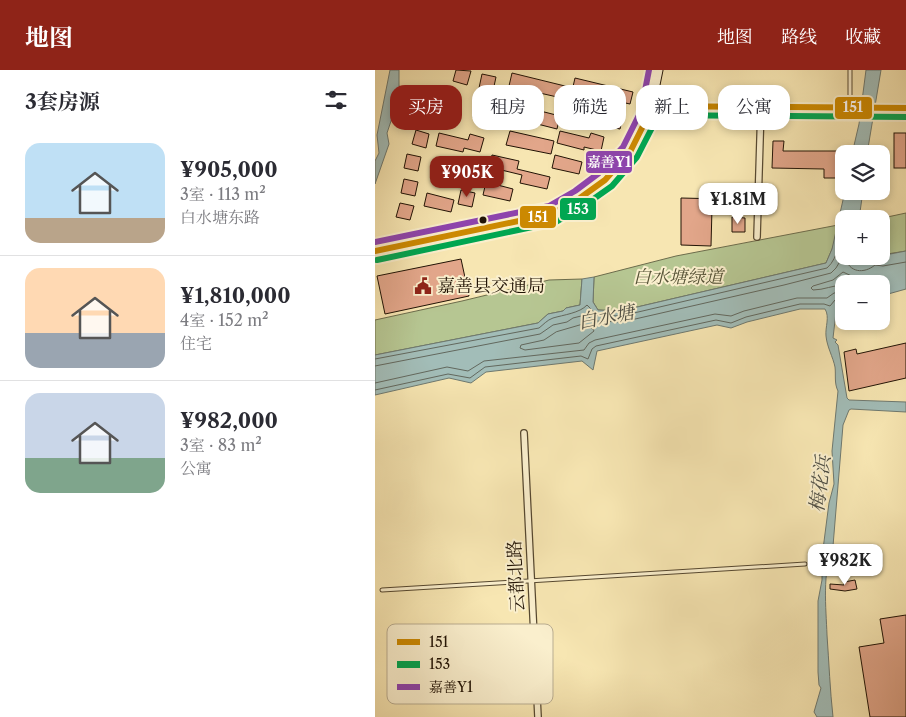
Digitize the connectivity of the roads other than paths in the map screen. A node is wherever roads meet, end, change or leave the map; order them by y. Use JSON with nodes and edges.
{"nodes":[{"id":1,"x":658,"y":70,"type":"edge"},
{"id":2,"x":850,"y":70,"type":"edge"},
{"id":3,"x":655,"y":85,"type":"edge"},
{"id":4,"x":790,"y":107,"type":"edge"},
{"id":5,"x":850,"y":107,"type":"junction"},
{"id":6,"x":906,"y":108,"type":"edge"},
{"id":7,"x":641,"y":130,"type":"edge"},
{"id":8,"x":760,"y":130,"type":"edge"},
{"id":9,"x":757,"y":238,"type":"dead end"},
{"id":10,"x":377,"y":250,"type":"edge"},
{"id":11,"x":524,"y":433,"type":"dead end"},
{"id":12,"x":805,"y":564,"type":"dead end"},
{"id":13,"x":531,"y":580,"type":"junction"},
{"id":14,"x":383,"y":590,"type":"dead end"},
{"id":15,"x":533,"y":624,"type":"edge"},
{"id":16,"x":537,"y":704,"type":"edge"},
{"id":17,"x":538,"y":717,"type":"edge"}],
"edges":[{"from":1,"to":3,"type":"street"},
{"from":2,"to":5,"type":"lane"},
{"from":4,"to":5,"type":"street"},
{"from":5,"to":6,"type":"street"},
{"from":7,"to":10,"type":"street"},
{"from":8,"to":9,"type":"street"},
{"from":11,"to":13,"type":"street","name":"云都北路"},
{"from":12,"to":13,"type":"lane"},
{"from":13,"to":14,"type":"lane"},
{"from":13,"to":15,"type":"street","name":"云都北路"},
{"from":16,"to":17,"type":"street","name":"云都北路"}]}
